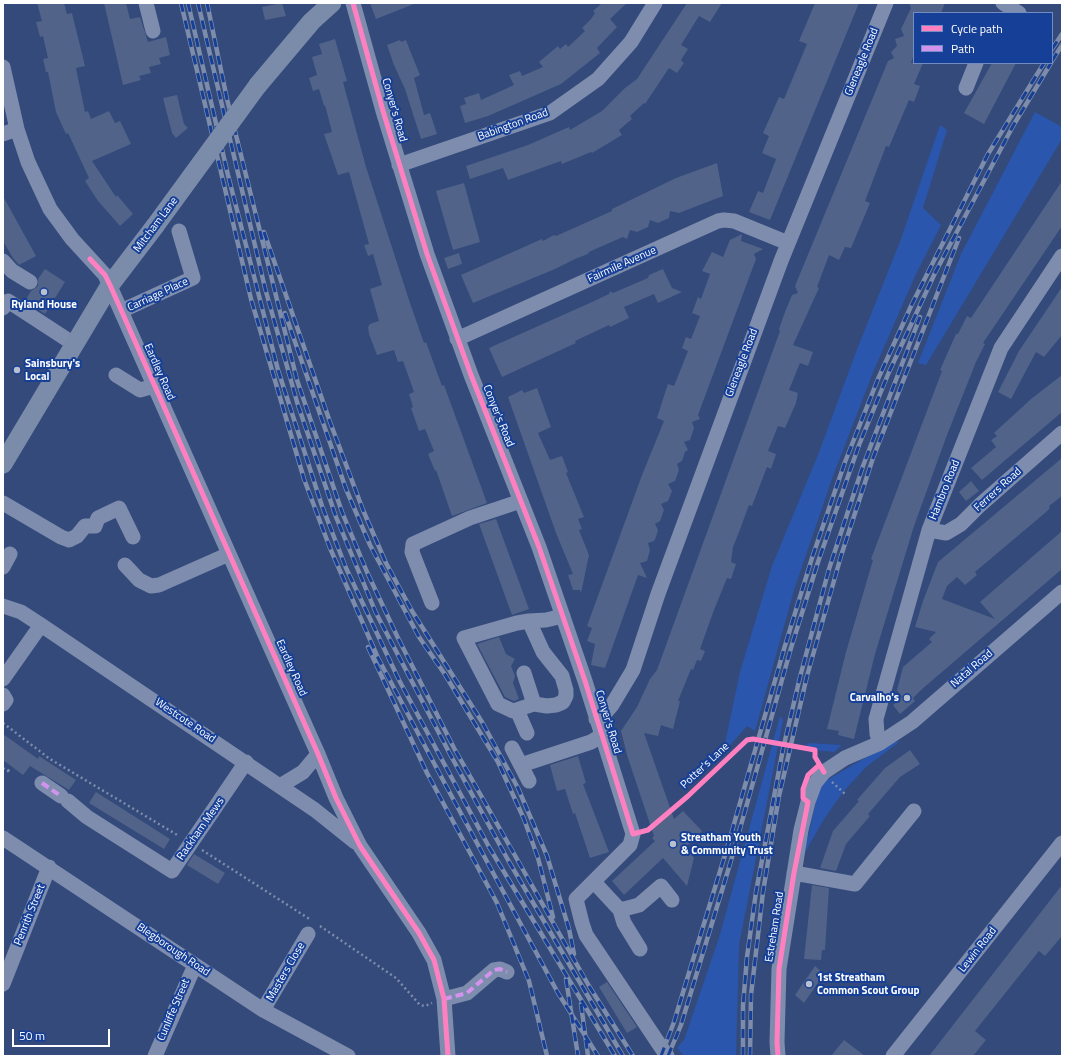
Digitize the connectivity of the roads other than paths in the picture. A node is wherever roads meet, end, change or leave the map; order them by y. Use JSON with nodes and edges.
{"nodes":[{"id":1,"x":146,"y":3,"type":"edge"},
{"id":2,"x":332,"y":3,"type":"edge"},
{"id":3,"x":353,"y":3,"type":"edge"},
{"id":4,"x":655,"y":3,"type":"edge"},
{"id":5,"x":886,"y":3,"type":"edge"},
{"id":6,"x":1003,"y":3,"type":"edge"},
{"id":7,"x":1017,"y":12,"type":"edge"},
{"id":8,"x":152,"y":31,"type":"dead end"},
{"id":9,"x":976,"y":64,"type":"edge"},
{"id":10,"x":3,"y":67,"type":"edge"},
{"id":11,"x":966,"y":88,"type":"dead end"},
{"id":12,"x":10,"y":131,"type":"edge"},
{"id":13,"x":400,"y":165,"type":"junction"},
{"id":14,"x":179,"y":231,"type":"dead end"},
{"id":15,"x":788,"y":242,"type":"junction"},
{"id":16,"x":1062,"y":256,"type":"edge"},
{"id":17,"x":3,"y":262,"type":"edge"},
{"id":18,"x":30,"y":282,"type":"dead end"},
{"id":19,"x":110,"y":285,"type":"junction"},
{"id":20,"x":3,"y":308,"type":"edge"},
{"id":21,"x":121,"y":311,"type":"junction"},
{"id":22,"x":457,"y":339,"type":"junction"},
{"id":23,"x":74,"y":344,"type":"junction"},
{"id":24,"x":116,"y":375,"type":"dead end"},
{"id":25,"x":154,"y":386,"type":"junction"},
{"id":26,"x":1062,"y":433,"type":"edge"},
{"id":27,"x":3,"y":464,"type":"edge"},
{"id":28,"x":521,"y":501,"type":"junction"},
{"id":29,"x":3,"y":503,"type":"edge"},
{"id":30,"x":929,"y":530,"type":"junction"},
{"id":31,"x":133,"y":537,"type":"dead end"},
{"id":32,"x":229,"y":554,"type":"junction"},
{"id":33,"x":125,"y":565,"type":"dead end"},
{"id":34,"x":1062,"y":592,"type":"edge"},
{"id":35,"x":432,"y":603,"type":"dead end"},
{"id":36,"x":3,"y":606,"type":"edge"},
{"id":37,"x":563,"y":616,"type":"junction"},
{"id":38,"x":529,"y":622,"type":"junction"},
{"id":39,"x":41,"y":625,"type":"junction"},
{"id":40,"x":524,"y":673,"type":"dead end"},
{"id":41,"x":3,"y":679,"type":"edge"},
{"id":42,"x":3,"y":695,"type":"edge"},
{"id":43,"x":3,"y":704,"type":"edge"},
{"id":44,"x":534,"y":704,"type":"junction"},
{"id":45,"x":504,"y":711,"type":"junction"},
{"id":46,"x":596,"y":718,"type":"junction"},
{"id":47,"x":527,"y":733,"type":"dead end"},
{"id":48,"x":601,"y":736,"type":"junction"},
{"id":49,"x":880,"y":743,"type":"junction"},
{"id":50,"x":512,"y":748,"type":"dead end"},
{"id":51,"x":318,"y":754,"type":"junction"},
{"id":52,"x":246,"y":762,"type":"junction"},
{"id":53,"x":521,"y":765,"type":"junction"},
{"id":54,"x":529,"y":781,"type":"dead end"},
{"id":55,"x":42,"y":783,"type":"dead end"},
{"id":56,"x":280,"y":786,"type":"junction"},
{"id":57,"x":914,"y":811,"type":"dead end"},
{"id":58,"x":3,"y":838,"type":"edge"},
{"id":59,"x":1062,"y":843,"type":"edge"},
{"id":60,"x":360,"y":846,"type":"junction"},
{"id":61,"x":49,"y":867,"type":"junction"},
{"id":62,"x":794,"y":873,"type":"junction"},
{"id":63,"x":594,"y":882,"type":"junction"},
{"id":64,"x":672,"y":900,"type":"dead end"},
{"id":65,"x":620,"y":910,"type":"junction"},
{"id":66,"x":308,"y":934,"type":"dead end"},
{"id":67,"x":640,"y":949,"type":"dead end"},
{"id":68,"x":195,"y":965,"type":"junction"},
{"id":69,"x":507,"y":972,"type":"dead end"},
{"id":70,"x":3,"y":984,"type":"edge"},
{"id":71,"x":444,"y":999,"type":"junction"},
{"id":72,"x":264,"y":1010,"type":"junction"},
{"id":73,"x":343,"y":1055,"type":"edge"},
{"id":74,"x":155,"y":1056,"type":"edge"},
{"id":75,"x":448,"y":1056,"type":"edge"},
{"id":76,"x":667,"y":1056,"type":"edge"},
{"id":77,"x":778,"y":1056,"type":"edge"},
{"id":78,"x":893,"y":1056,"type":"edge"}],
"edges":[{"from":1,"to":8,"type":"street"},
{"from":2,"to":19,"type":"main road","name":"Mitcham Lane","bridge":true},
{"from":3,"to":13,"type":"street","name":"Conyer's Road"},
{"from":4,"to":13,"type":"street","name":"Babington Road"},
{"from":5,"to":15,"type":"street","name":"Gleneagle Road"},
{"from":6,"to":7,"type":"street"},
{"from":9,"to":11,"type":"street"},
{"from":10,"to":12,"type":"street","name":"Eardley Road"},
{"from":12,"to":19,"type":"street","name":"Eardley Road"},
{"from":13,"to":22,"type":"street","name":"Conyer's Road"},
{"from":14,"to":21,"type":"street","name":"Carriage Place"},
{"from":15,"to":22,"type":"street","name":"Fairmile Avenue"},
{"from":15,"to":46,"type":"street","name":"Gleneagle Road"},
{"from":16,"to":30,"type":"street","name":"Hambro Road"},
{"from":17,"to":18,"type":"street"},
{"from":19,"to":21,"type":"street","name":"Eardley Road"},
{"from":19,"to":23,"type":"main road","name":"Mitcham Lane"},
{"from":20,"to":23,"type":"street"},
{"from":21,"to":25,"type":"street","name":"Eardley Road"},
{"from":22,"to":28,"type":"street","name":"Conyer's Road"},
{"from":23,"to":27,"type":"main road","name":"Mitcham Lane"},
{"from":24,"to":25,"type":"street"},
{"from":25,"to":32,"type":"street","name":"Eardley Road"},
{"from":26,"to":30,"type":"street","name":"Ferrers Road"},
{"from":28,"to":35,"type":"street"},
{"from":28,"to":37,"type":"street","name":"Conyer's Road"},
{"from":29,"to":31,"type":"street"},
{"from":30,"to":49,"type":"street","name":"Hambro Road"},
{"from":32,"to":33,"type":"street"},
{"from":32,"to":51,"type":"street","name":"Eardley Road"},
{"from":34,"to":49,"type":"street","name":"Natal Road"},
{"from":36,"to":39,"type":"street","name":"Westcote Road"},
{"from":37,"to":38,"type":"street"},
{"from":37,"to":46,"type":"street","name":"Conyer's Road"},
{"from":38,"to":44,"type":"street"},
{"from":38,"to":45,"type":"street"},
{"from":39,"to":41,"type":"street"},
{"from":39,"to":52,"type":"street","name":"Westcote Road"},
{"from":40,"to":44,"type":"street"},
{"from":42,"to":43,"type":"street"},
{"from":44,"to":45,"type":"street"},
{"from":45,"to":47,"type":"street"},
{"from":46,"to":48,"type":"street","name":"Conyer's Road"},
{"from":48,"to":53,"type":"street"},
{"from":48,"to":63,"type":"street","name":"Conyer's Road"},
{"from":49,"to":62,"type":"street","name":"Estreham Road"},
{"from":50,"to":53,"type":"street"},
{"from":51,"to":56,"type":"street"},
{"from":51,"to":60,"type":"street","name":"Eardley Road"},
{"from":52,"to":55,"type":"street","name":"Rackham Mews"},
{"from":52,"to":56,"type":"street","name":"Westcote Road"},
{"from":53,"to":54,"type":"street"},
{"from":56,"to":60,"type":"street","name":"Westcote Road"},
{"from":57,"to":62,"type":"street"},
{"from":58,"to":61,"type":"street","name":"Blegborough Road"},
{"from":59,"to":78,"type":"street","name":"Lewin Road"},
{"from":60,"to":71,"type":"street","name":"Eardley Road"},
{"from":61,"to":68,"type":"street","name":"Blegborough Road"},
{"from":61,"to":70,"type":"street","name":"Penrith Street"},
{"from":62,"to":77,"type":"street","name":"Estreham Road"},
{"from":63,"to":65,"type":"street"},
{"from":63,"to":76,"type":"street"},
{"from":64,"to":65,"type":"street"},
{"from":65,"to":67,"type":"street"},
{"from":66,"to":72,"type":"street","name":"Masters Close"},
{"from":68,"to":72,"type":"street","name":"Blegborough Road"},
{"from":68,"to":74,"type":"street","name":"Cunliffe Street"},
{"from":69,"to":71,"type":"street"},
{"from":71,"to":75,"type":"street","name":"Eardley Road"},
{"from":72,"to":73,"type":"street","name":"Blegborough Road"}]}
